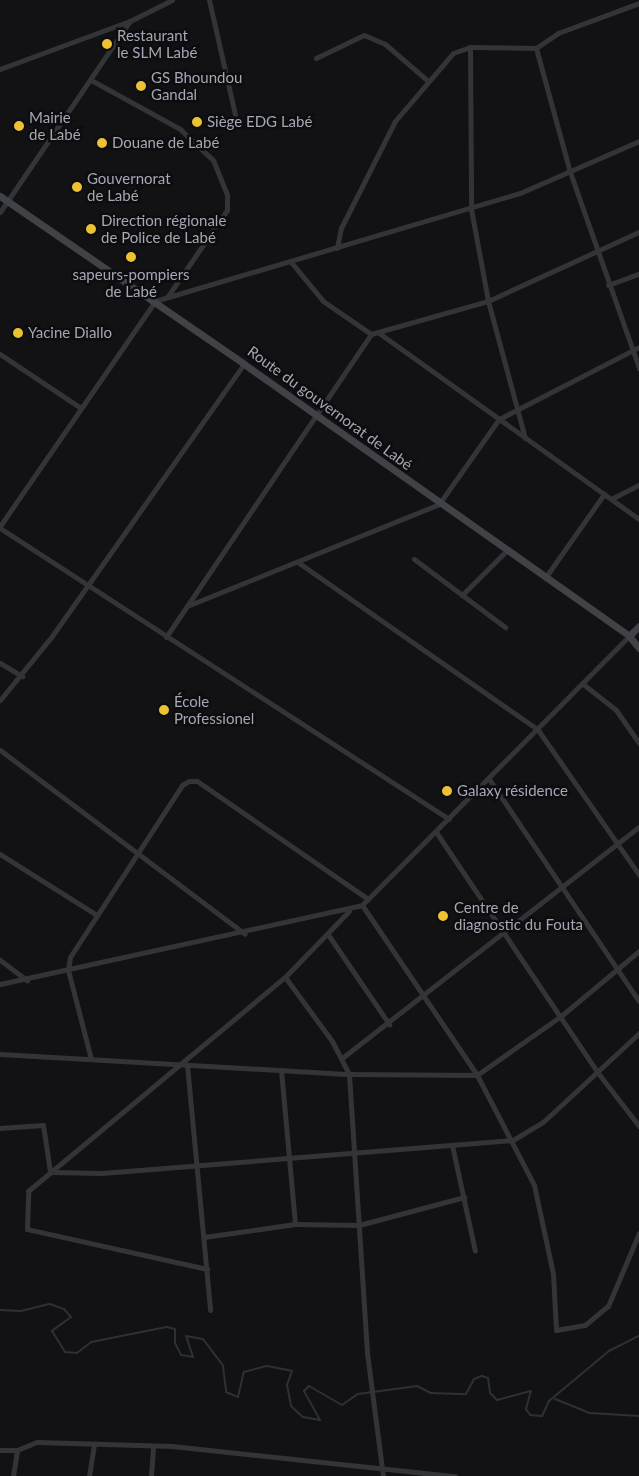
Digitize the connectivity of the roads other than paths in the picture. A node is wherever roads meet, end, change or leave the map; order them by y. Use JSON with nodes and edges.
{"nodes":[{"id":1,"x":171,"y":0,"type":"edge"},
{"id":2,"x":209,"y":0,"type":"edge"},
{"id":3,"x":639,"y":3,"type":"edge"},
{"id":4,"x":130,"y":21,"type":"junction"},
{"id":5,"x":470,"y":47,"type":"junction"},
{"id":6,"x":536,"y":48,"type":"junction"},
{"id":7,"x":316,"y":58,"type":"dead end"},
{"id":8,"x":0,"y":69,"type":"edge"},
{"id":9,"x":91,"y":80,"type":"junction"},
{"id":10,"x":427,"y":80,"type":"junction"},
{"id":11,"x":235,"y":114,"type":"dead end"},
{"id":12,"x":639,"y":141,"type":"edge"},
{"id":13,"x":570,"y":172,"type":"junction"},
{"id":14,"x":0,"y":196,"type":"edge"},
{"id":15,"x":8,"y":201,"type":"junction"},
{"id":16,"x":471,"y":209,"type":"junction"},
{"id":17,"x":0,"y":212,"type":"edge"},
{"id":18,"x":639,"y":232,"type":"edge"},
{"id":19,"x":338,"y":248,"type":"junction"},
{"id":20,"x":596,"y":252,"type":"junction"},
{"id":21,"x":290,"y":262,"type":"junction"},
{"id":22,"x":639,"y":274,"type":"edge"},
{"id":23,"x":608,"y":286,"type":"junction"},
{"id":24,"x":168,"y":296,"type":"junction"},
{"id":25,"x":155,"y":301,"type":"junction"},
{"id":26,"x":488,"y":301,"type":"junction"},
{"id":27,"x":379,"y":333,"type":"junction"},
{"id":28,"x":371,"y":334,"type":"junction"},
{"id":29,"x":639,"y":347,"type":"edge"},
{"id":30,"x":632,"y":350,"type":"junction"},
{"id":31,"x":0,"y":354,"type":"edge"},
{"id":32,"x":244,"y":364,"type":"junction"},
{"id":33,"x":639,"y":368,"type":"edge"},
{"id":34,"x":81,"y":408,"type":"junction"},
{"id":35,"x":514,"y":411,"type":"junction"},
{"id":36,"x":315,"y":416,"type":"junction"},
{"id":37,"x":499,"y":419,"type":"junction"},
{"id":38,"x":525,"y":438,"type":"junction"},
{"id":39,"x":639,"y":486,"type":"edge"},
{"id":40,"x":604,"y":494,"type":"junction"},
{"id":41,"x":611,"y":499,"type":"junction"},
{"id":42,"x":439,"y":504,"type":"junction"},
{"id":43,"x":639,"y":519,"type":"edge"},
{"id":44,"x":0,"y":527,"type":"edge"},
{"id":45,"x":506,"y":551,"type":"junction"},
{"id":46,"x":414,"y":559,"type":"dead end"},
{"id":47,"x":299,"y":563,"type":"junction"},
{"id":48,"x":545,"y":578,"type":"junction"},
{"id":49,"x":87,"y":585,"type":"junction"},
{"id":50,"x":462,"y":596,"type":"junction"},
{"id":51,"x":187,"y":606,"type":"junction"},
{"id":52,"x":639,"y":626,"type":"edge"},
{"id":53,"x":505,"y":627,"type":"dead end"},
{"id":54,"x":629,"y":636,"type":"junction"},
{"id":55,"x":166,"y":637,"type":"junction"},
{"id":56,"x":639,"y":648,"type":"edge"},
{"id":57,"x":0,"y":662,"type":"edge"},
{"id":58,"x":22,"y":676,"type":"junction"},
{"id":59,"x":583,"y":684,"type":"junction"},
{"id":60,"x":0,"y":700,"type":"edge"},
{"id":61,"x":538,"y":730,"type":"junction"},
{"id":62,"x":639,"y":743,"type":"edge"},
{"id":63,"x":0,"y":750,"type":"edge"},
{"id":64,"x":489,"y":779,"type":"junction"},
{"id":65,"x":449,"y":819,"type":"junction"},
{"id":66,"x":639,"y":827,"type":"edge"},
{"id":67,"x":436,"y":832,"type":"junction"},
{"id":68,"x":619,"y":843,"type":"junction"},
{"id":69,"x":139,"y":851,"type":"junction"},
{"id":70,"x":0,"y":854,"type":"edge"},
{"id":71,"x":639,"y":875,"type":"edge"},
{"id":72,"x":562,"y":887,"type":"junction"},
{"id":73,"x":368,"y":899,"type":"junction"},
{"id":74,"x":362,"y":904,"type":"junction"},
{"id":75,"x":350,"y":911,"type":"junction"},
{"id":76,"x":97,"y":916,"type":"junction"},
{"id":77,"x":505,"y":932,"type":"junction"},
{"id":78,"x":245,"y":934,"type":"junction"},
{"id":79,"x":329,"y":936,"type":"junction"},
{"id":80,"x":639,"y":951,"type":"edge"},
{"id":81,"x":0,"y":960,"type":"edge"},
{"id":82,"x":617,"y":969,"type":"junction"},
{"id":83,"x":68,"y":970,"type":"junction"},
{"id":84,"x":285,"y":977,"type":"junction"},
{"id":85,"x":27,"y":980,"type":"junction"},
{"id":86,"x":0,"y":984,"type":"edge"},
{"id":87,"x":426,"y":995,"type":"junction"},
{"id":88,"x":639,"y":1002,"type":"edge"},
{"id":89,"x":561,"y":1016,"type":"junction"},
{"id":90,"x":389,"y":1024,"type":"junction"},
{"id":91,"x":639,"y":1033,"type":"edge"},
{"id":92,"x":0,"y":1054,"type":"edge"},
{"id":93,"x":342,"y":1058,"type":"junction"},
{"id":94,"x":91,"y":1059,"type":"junction"},
{"id":95,"x":185,"y":1064,"type":"junction"},
{"id":96,"x":281,"y":1070,"type":"junction"},
{"id":97,"x":598,"y":1073,"type":"junction"},
{"id":98,"x":349,"y":1074,"type":"junction"},
{"id":99,"x":478,"y":1076,"type":"junction"},
{"id":100,"x":639,"y":1126,"type":"edge"},
{"id":101,"x":0,"y":1128,"type":"edge"},
{"id":102,"x":513,"y":1140,"type":"junction"},
{"id":103,"x":452,"y":1145,"type":"junction"},
{"id":104,"x":353,"y":1152,"type":"junction"},
{"id":105,"x":289,"y":1158,"type":"junction"},
{"id":106,"x":195,"y":1166,"type":"junction"},
{"id":107,"x":50,"y":1172,"type":"junction"},
{"id":108,"x":464,"y":1197,"type":"junction"},
{"id":109,"x":295,"y":1224,"type":"junction"},
{"id":110,"x":359,"y":1225,"type":"junction"},
{"id":111,"x":639,"y":1232,"type":"edge"},
{"id":112,"x":204,"y":1237,"type":"junction"},
{"id":113,"x":475,"y":1251,"type":"dead end"},
{"id":114,"x":207,"y":1269,"type":"junction"},
{"id":115,"x":210,"y":1310,"type":"dead end"},
{"id":116,"x":94,"y":1443,"type":"junction"},
{"id":117,"x":153,"y":1448,"type":"junction"},
{"id":118,"x":0,"y":1450,"type":"edge"},
{"id":119,"x":17,"y":1450,"type":"junction"},
{"id":120,"x":382,"y":1470,"type":"junction"},
{"id":121,"x":13,"y":1476,"type":"edge"},
{"id":122,"x":89,"y":1476,"type":"edge"},
{"id":123,"x":151,"y":1476,"type":"edge"},
{"id":124,"x":383,"y":1476,"type":"edge"},
{"id":125,"x":455,"y":1476,"type":"edge"}],
"edges":[{"from":1,"to":4,"type":"street"},
{"from":2,"to":11,"type":"street"},
{"from":3,"to":6,"type":"street"},
{"from":4,"to":8,"type":"street"},
{"from":4,"to":9,"type":"street"},
{"from":5,"to":6,"type":"street"},
{"from":5,"to":10,"type":"street"},
{"from":5,"to":16,"type":"street"},
{"from":6,"to":13,"type":"street"},
{"from":7,"to":10,"type":"street"},
{"from":9,"to":15,"type":"street"},
{"from":9,"to":24,"type":"street"},
{"from":10,"to":19,"type":"street"},
{"from":12,"to":13,"type":"street"},
{"from":13,"to":16,"type":"street"},
{"from":13,"to":20,"type":"street"},
{"from":14,"to":15,"type":"street","name":"Route du gouvernorat de Labé"},
{"from":15,"to":17,"type":"street"},
{"from":15,"to":25,"type":"street","name":"Route du gouvernorat de Labé"},
{"from":16,"to":19,"type":"street"},
{"from":16,"to":26,"type":"street"},
{"from":18,"to":20,"type":"street"},
{"from":19,"to":21,"type":"street"},
{"from":20,"to":23,"type":"street"},
{"from":20,"to":26,"type":"street"},
{"from":21,"to":24,"type":"street"},
{"from":21,"to":28,"type":"street"},
{"from":22,"to":23,"type":"street"},
{"from":23,"to":30,"type":"street"},
{"from":24,"to":25,"type":"street"},
{"from":25,"to":32,"type":"street","name":"Route du gouvernorat de Labé"},
{"from":25,"to":34,"type":"street"},
{"from":26,"to":27,"type":"street"},
{"from":26,"to":35,"type":"street"},
{"from":27,"to":28,"type":"street"},
{"from":27,"to":37,"type":"street"},
{"from":28,"to":36,"type":"street"},
{"from":29,"to":30,"type":"street"},
{"from":30,"to":33,"type":"street"},
{"from":30,"to":35,"type":"street"},
{"from":31,"to":34,"type":"street"},
{"from":32,"to":36,"type":"street","name":"Route du gouvernorat de Labé"},
{"from":32,"to":49,"type":"street"},
{"from":34,"to":44,"type":"street"},
{"from":35,"to":37,"type":"street"},
{"from":35,"to":38,"type":"street"},
{"from":36,"to":42,"type":"street","name":"Route du gouvernorat de Labé"},
{"from":36,"to":51,"type":"street"},
{"from":37,"to":38,"type":"street"},
{"from":37,"to":42,"type":"street"},
{"from":38,"to":40,"type":"street"},
{"from":39,"to":41,"type":"street"},
{"from":40,"to":41,"type":"street"},
{"from":40,"to":48,"type":"street"},
{"from":41,"to":43,"type":"street"},
{"from":42,"to":45,"type":"street","name":"Route du gouvernorat de Labé"},
{"from":42,"to":47,"type":"street"},
{"from":44,"to":49,"type":"street"},
{"from":45,"to":48,"type":"street","name":"Route du gouvernorat de Labé"},
{"from":45,"to":50,"type":"street"},
{"from":46,"to":50,"type":"street"},
{"from":47,"to":51,"type":"street"},
{"from":47,"to":61,"type":"street"},
{"from":48,"to":54,"type":"street","name":"Route du gouvernorat de Labé"},
{"from":49,"to":55,"type":"street"},
{"from":49,"to":58,"type":"street"},
{"from":50,"to":53,"type":"street"},
{"from":51,"to":55,"type":"street"},
{"from":52,"to":54,"type":"street"},
{"from":54,"to":56,"type":"street","name":"Route du gouvernorat de Labé"},
{"from":54,"to":59,"type":"street"},
{"from":55,"to":65,"type":"street"},
{"from":57,"to":58,"type":"street"},
{"from":58,"to":60,"type":"street"},
{"from":59,"to":61,"type":"street"},
{"from":59,"to":62,"type":"street"},
{"from":61,"to":64,"type":"street"},
{"from":61,"to":68,"type":"street"},
{"from":63,"to":69,"type":"street"},
{"from":64,"to":65,"type":"street"},
{"from":64,"to":72,"type":"street"},
{"from":65,"to":67,"type":"street"},
{"from":66,"to":68,"type":"street"},
{"from":67,"to":73,"type":"street"},
{"from":67,"to":77,"type":"street"},
{"from":68,"to":71,"type":"street"},
{"from":68,"to":72,"type":"street"},
{"from":69,"to":73,"type":"street"},
{"from":69,"to":76,"type":"street"},
{"from":69,"to":78,"type":"street"},
{"from":70,"to":76,"type":"street"},
{"from":72,"to":77,"type":"street"},
{"from":72,"to":82,"type":"street"},
{"from":73,"to":74,"type":"street"},
{"from":74,"to":75,"type":"street"},
{"from":74,"to":87,"type":"street"},
{"from":75,"to":78,"type":"street"},
{"from":75,"to":79,"type":"street"},
{"from":76,"to":83,"type":"street"},
{"from":77,"to":87,"type":"street"},
{"from":77,"to":89,"type":"street"},
{"from":78,"to":83,"type":"street"},
{"from":79,"to":84,"type":"street"},
{"from":79,"to":90,"type":"street"},
{"from":80,"to":82,"type":"street"},
{"from":81,"to":85,"type":"street"},
{"from":82,"to":88,"type":"street"},
{"from":82,"to":89,"type":"street"},
{"from":83,"to":85,"type":"street"},
{"from":83,"to":94,"type":"street"},
{"from":84,"to":93,"type":"street"},
{"from":84,"to":95,"type":"street"},
{"from":85,"to":86,"type":"street"},
{"from":87,"to":90,"type":"street"},
{"from":87,"to":99,"type":"street"},
{"from":89,"to":97,"type":"street"},
{"from":89,"to":99,"type":"street"},
{"from":90,"to":93,"type":"street"},
{"from":91,"to":97,"type":"street"},
{"from":92,"to":94,"type":"street"},
{"from":93,"to":98,"type":"street"},
{"from":94,"to":95,"type":"street"},
{"from":95,"to":96,"type":"street"},
{"from":95,"to":106,"type":"street"},
{"from":95,"to":107,"type":"street"},
{"from":96,"to":98,"type":"street"},
{"from":96,"to":105,"type":"street"},
{"from":97,"to":100,"type":"street"},
{"from":97,"to":102,"type":"street"},
{"from":98,"to":99,"type":"street"},
{"from":98,"to":104,"type":"street"},
{"from":99,"to":102,"type":"street"},
{"from":101,"to":107,"type":"street"},
{"from":102,"to":103,"type":"street"},
{"from":102,"to":111,"type":"street"},
{"from":103,"to":104,"type":"street"},
{"from":103,"to":108,"type":"street"},
{"from":104,"to":105,"type":"street"},
{"from":104,"to":110,"type":"street"},
{"from":105,"to":106,"type":"street"},
{"from":105,"to":109,"type":"street"},
{"from":106,"to":107,"type":"street"},
{"from":106,"to":112,"type":"street"},
{"from":107,"to":114,"type":"street"},
{"from":108,"to":110,"type":"street"},
{"from":108,"to":113,"type":"street"},
{"from":109,"to":110,"type":"street"},
{"from":109,"to":112,"type":"street"},
{"from":110,"to":120,"type":"street"},
{"from":112,"to":114,"type":"street"},
{"from":114,"to":115,"type":"street"},
{"from":116,"to":117,"type":"street"},
{"from":116,"to":119,"type":"street"},
{"from":116,"to":122,"type":"street"},
{"from":117,"to":120,"type":"street"},
{"from":117,"to":123,"type":"street"},
{"from":118,"to":119,"type":"street"},
{"from":119,"to":121,"type":"street"},
{"from":120,"to":124,"type":"street"},
{"from":120,"to":125,"type":"street"}]}
